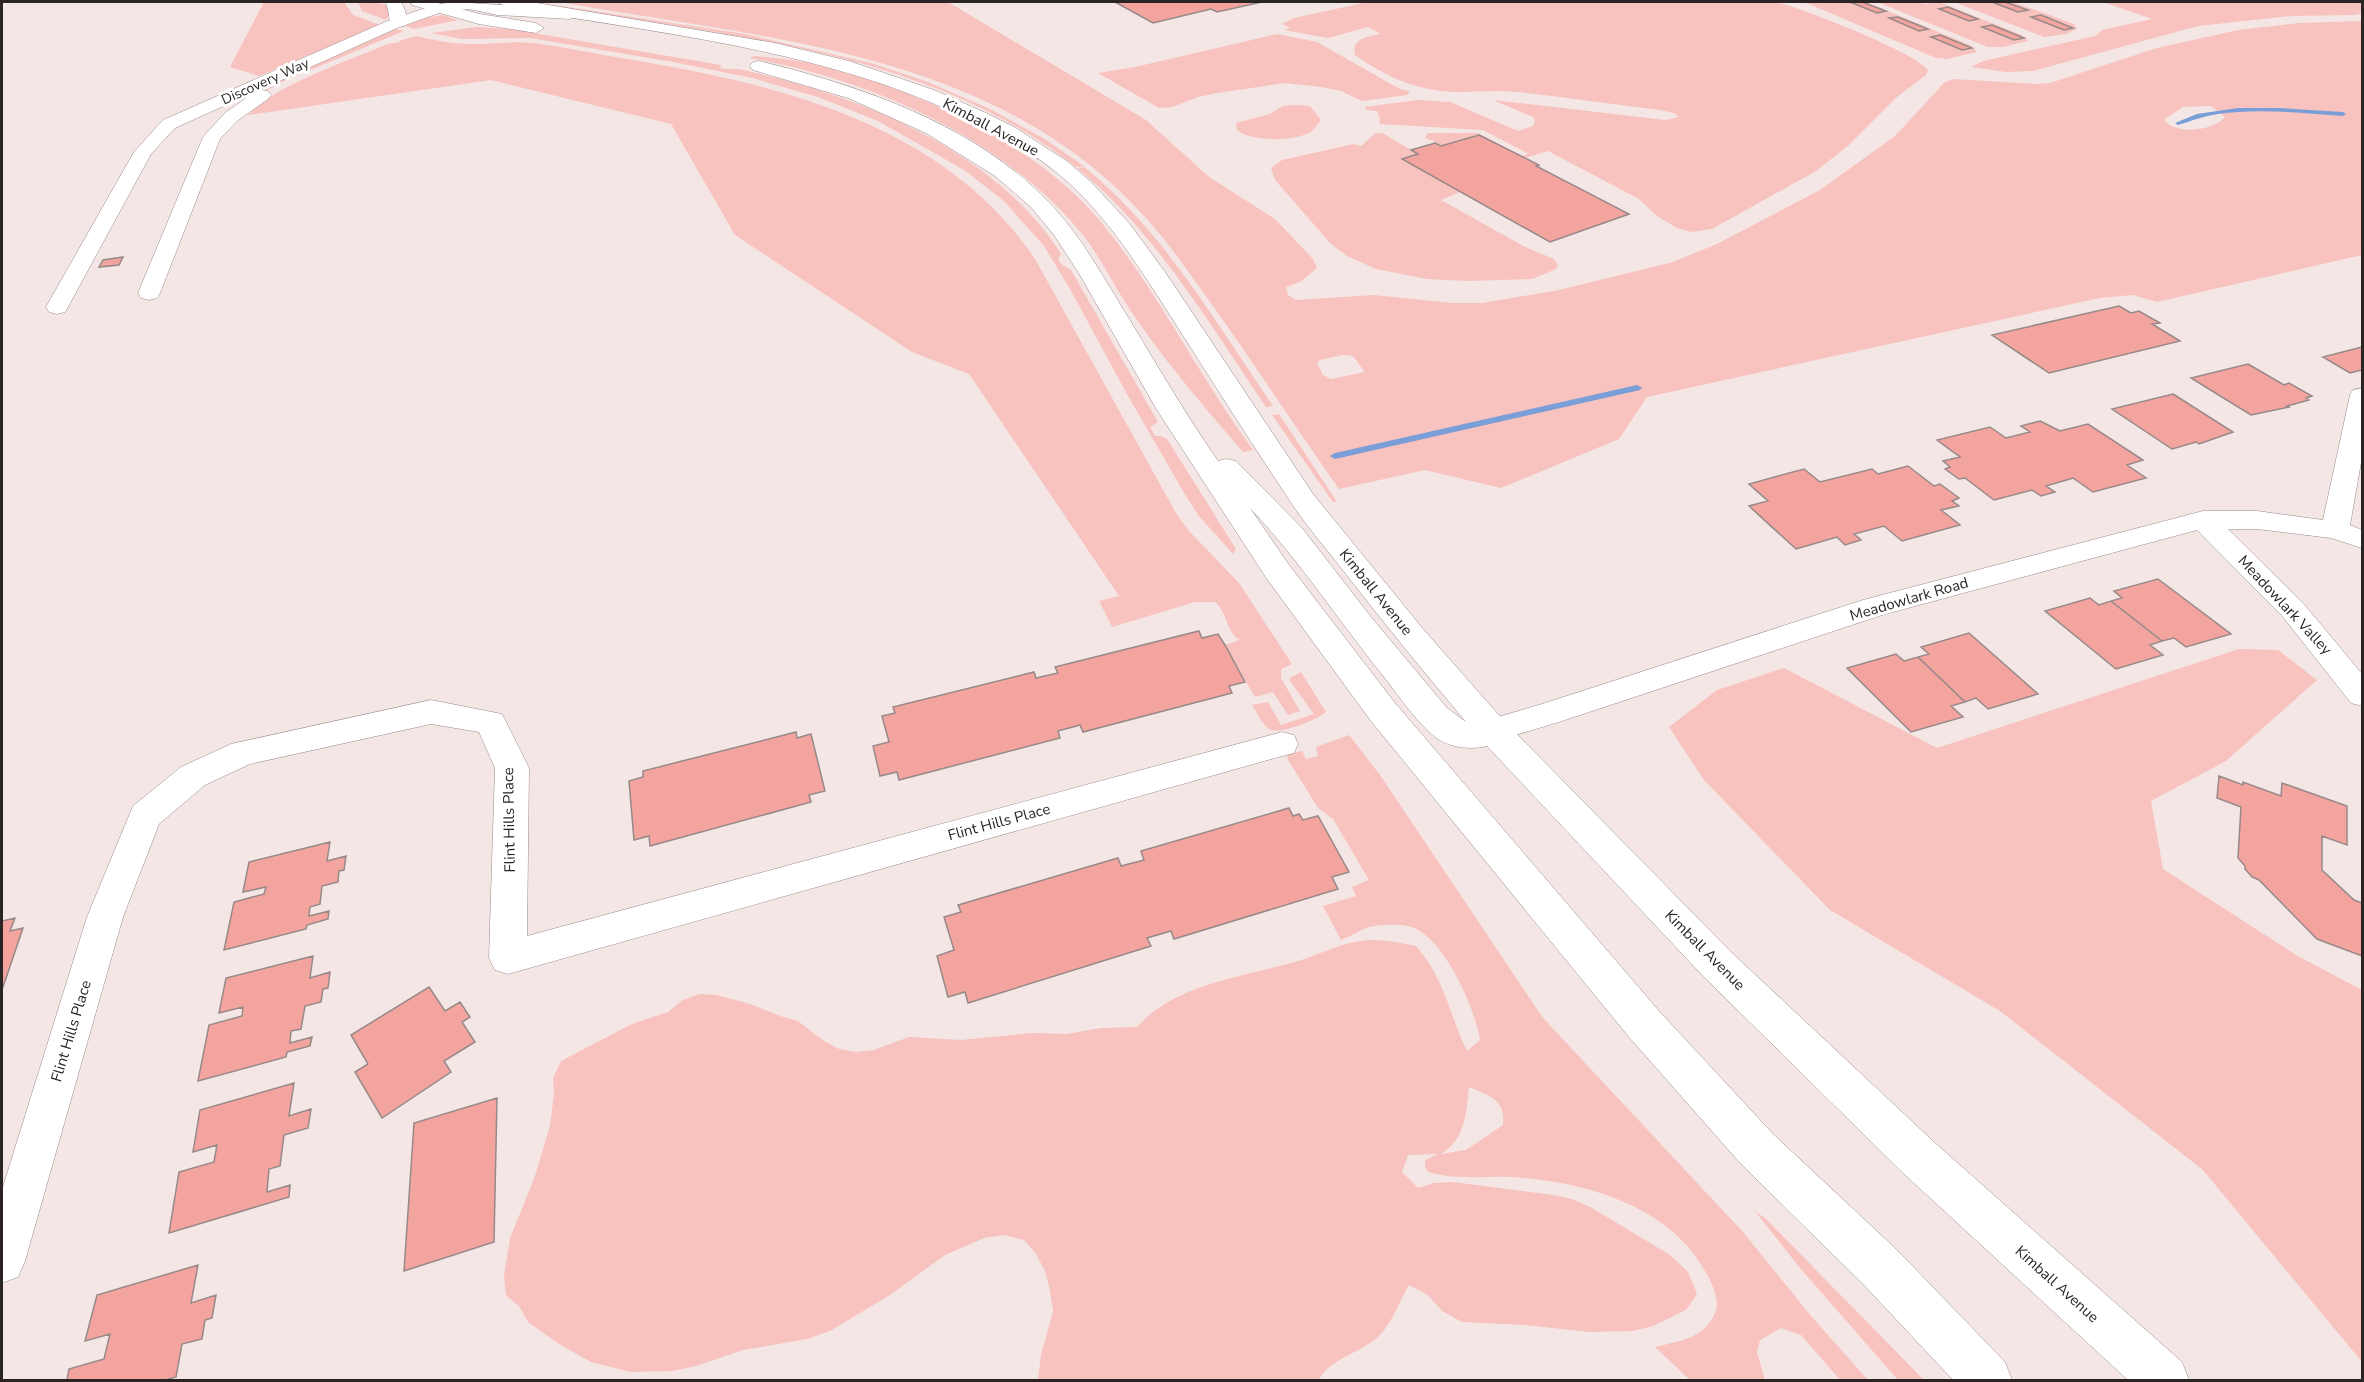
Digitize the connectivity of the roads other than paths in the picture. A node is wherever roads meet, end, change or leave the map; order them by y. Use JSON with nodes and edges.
{"nodes":[{"id":1,"x":393,"y":2,"type":"edge"},
{"id":2,"x":429,"y":5,"type":"edge"},
{"id":3,"x":506,"y":12,"type":"edge"},
{"id":4,"x":570,"y":14,"type":"junction"},
{"id":5,"x":398,"y":23,"type":"junction"},
{"id":6,"x":236,"y":93,"type":"junction"},
{"id":7,"x":212,"y":137,"type":"junction"},
{"id":8,"x":149,"y":292,"type":"dead end"},
{"id":9,"x":57,"y":307,"type":"dead end"},
{"id":10,"x":2362,"y":395,"type":"edge"},
{"id":11,"x":1170,"y":410,"type":"junction"},
{"id":12,"x":2203,"y":520,"type":"junction"},
{"id":13,"x":2336,"y":530,"type":"junction"},
{"id":14,"x":2362,"y":539,"type":"edge"},
{"id":15,"x":2362,"y":695,"type":"edge"},
{"id":16,"x":1492,"y":730,"type":"junction"},
{"id":17,"x":1282,"y":744,"type":"dead end"},
{"id":18,"x":2,"y":1261,"type":"edge"},
{"id":19,"x":1987,"y":1380,"type":"edge"},
{"id":20,"x":2164,"y":1380,"type":"edge"}],
"edges":[{"from":1,"to":5,"type":"main road"},
{"from":2,"to":3,"type":"main road","name":"Kimball Avenue"},
{"from":2,"to":4,"type":"street","name":"Discovery Way"},
{"from":2,"to":5,"type":"street","name":"Discovery Way"},
{"from":3,"to":4,"type":"main road","name":"Kimball Avenue"},
{"from":3,"to":7,"type":"street","name":"Discovery Way"},
{"from":3,"to":11,"type":"main road","name":"Kimball Avenue"},
{"from":4,"to":16,"type":"main road","name":"Kimball Avenue"},
{"from":5,"to":6,"type":"street","name":"Discovery Way"},
{"from":6,"to":7,"type":"street"},
{"from":6,"to":9,"type":"street","name":"Discovery Way"},
{"from":7,"to":8,"type":"street","name":"Discovery Way"},
{"from":10,"to":13,"type":"street"},
{"from":11,"to":16,"type":"main road"},
{"from":11,"to":19,"type":"main road","name":"Kimball Avenue"},
{"from":12,"to":13,"type":"street","name":"Meadowlark Road"},
{"from":12,"to":15,"type":"street","name":"Meadowlark Valley"},
{"from":12,"to":16,"type":"street","name":"Meadowlark Road"},
{"from":13,"to":14,"type":"street","name":"Meadowlark Road"},
{"from":16,"to":20,"type":"main road","name":"Kimball Avenue"},
{"from":17,"to":18,"type":"street","name":"Flint Hills Place"}]}
